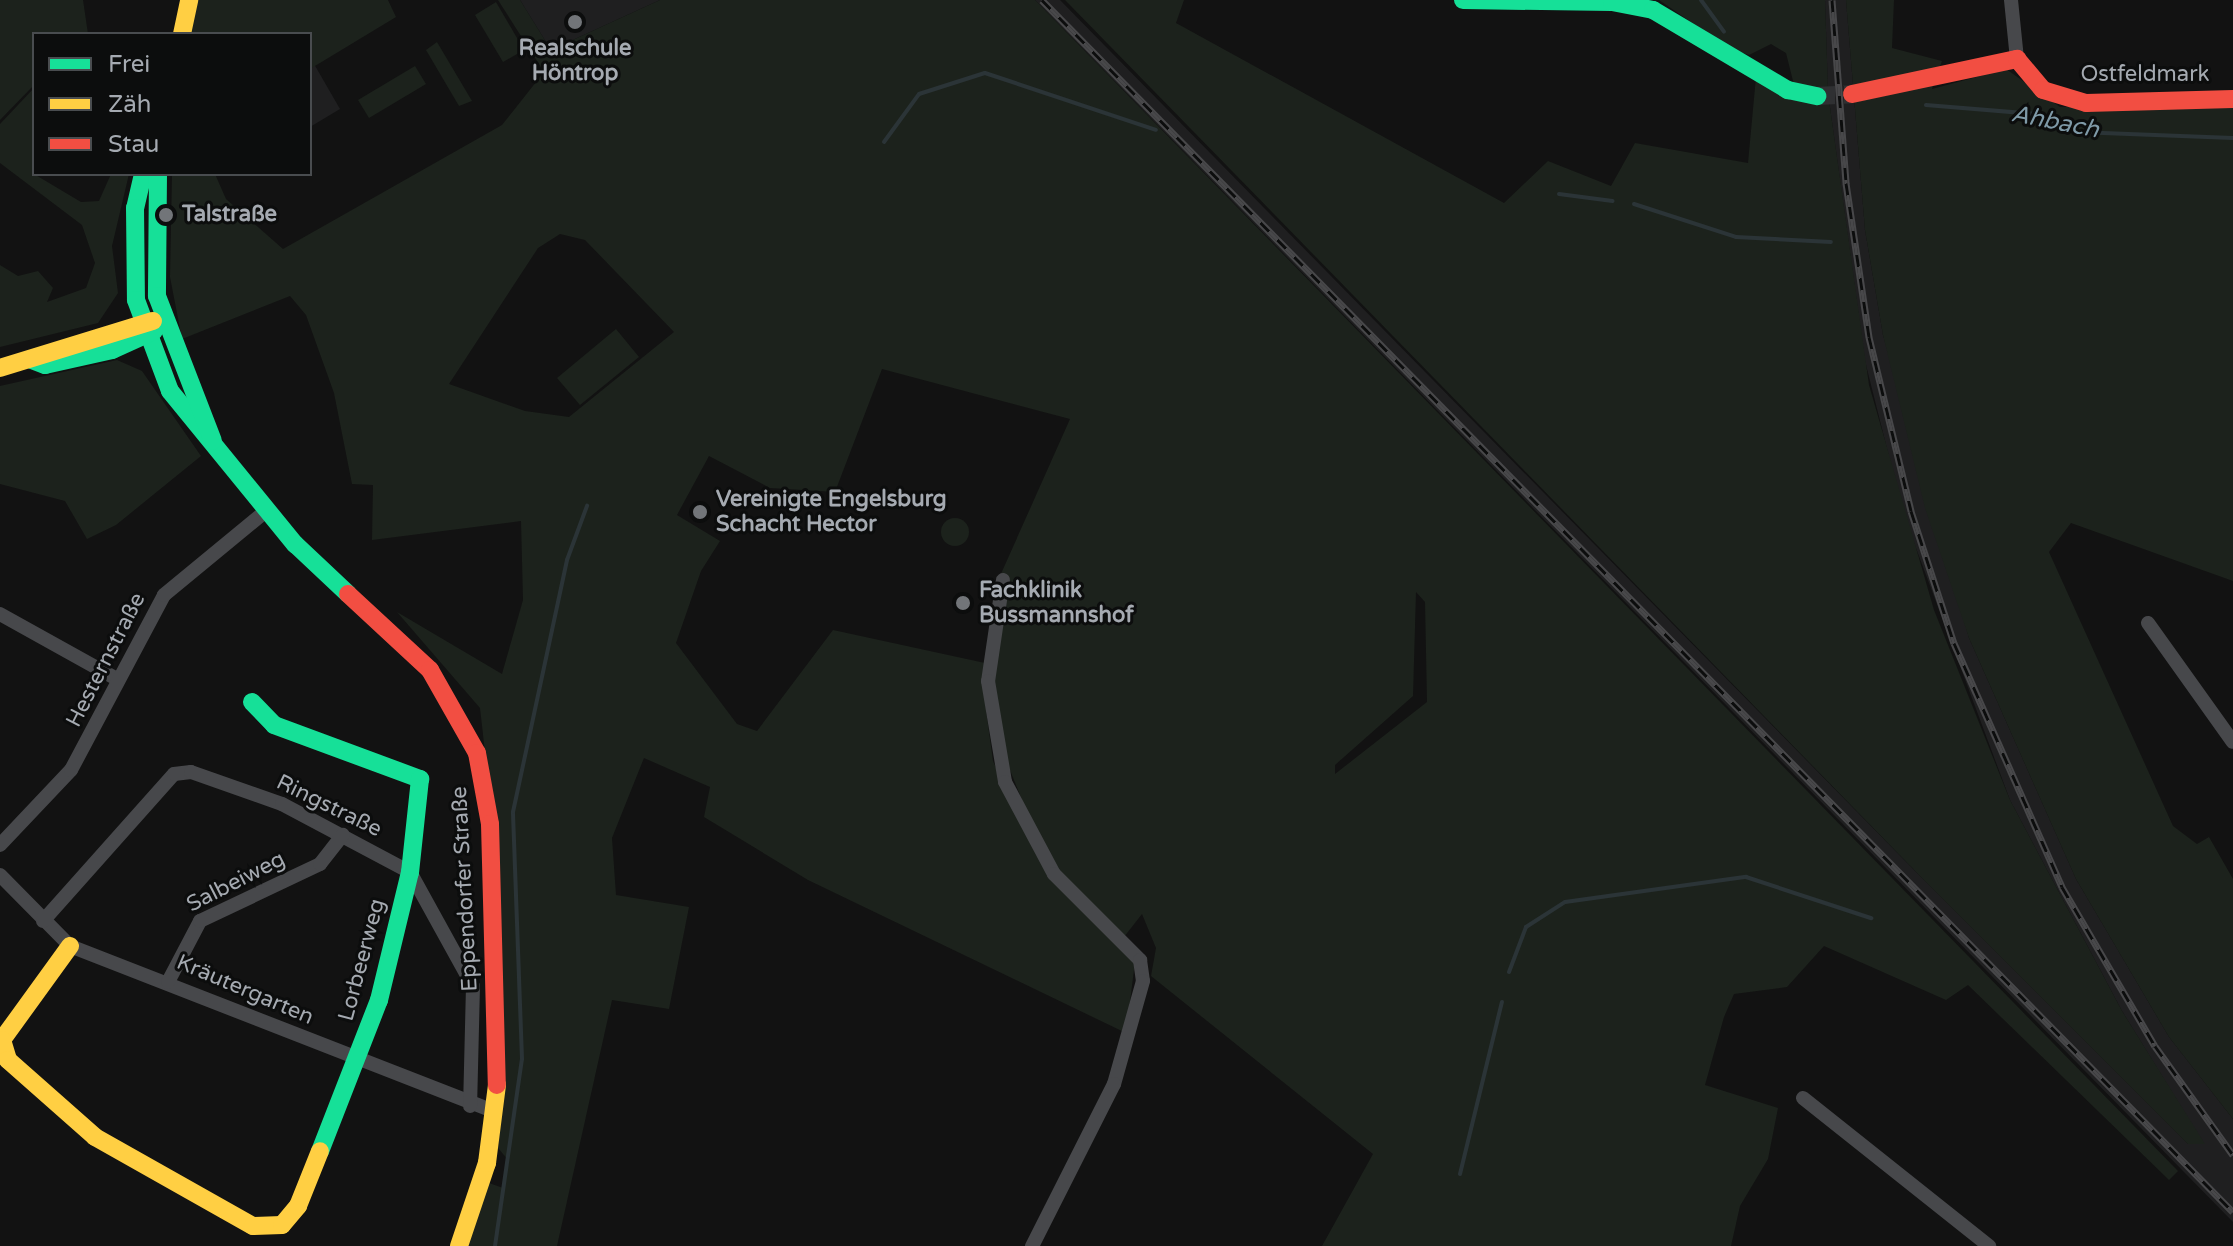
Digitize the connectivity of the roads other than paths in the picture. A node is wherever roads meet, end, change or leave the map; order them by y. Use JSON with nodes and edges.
{"nodes":[{"id":1,"x":189,"y":0,"type":"edge"},
{"id":2,"x":1463,"y":0,"type":"edge"},
{"id":3,"x":2011,"y":0,"type":"edge"},
{"id":4,"x":182,"y":32,"type":"edge"},
{"id":5,"x":2017,"y":59,"type":"junction"},
{"id":6,"x":1852,"y":94,"type":"tunnel mouth"},
{"id":7,"x":1817,"y":96,"type":"tunnel mouth"},
{"id":8,"x":2233,"y":99,"type":"edge"},
{"id":9,"x":143,"y":176,"type":"edge"},
{"id":10,"x":158,"y":176,"type":"edge"},
{"id":11,"x":141,"y":319,"type":"junction"},
{"id":12,"x":163,"y":323,"type":"junction"},
{"id":13,"x":146,"y":338,"type":"junction"},
{"id":14,"x":112,"y":350,"type":"junction"},
{"id":15,"x":32,"y":360,"type":"junction"},
{"id":16,"x":154,"y":362,"type":"junction"},
{"id":17,"x":0,"y":368,"type":"edge"},
{"id":18,"x":214,"y":443,"type":"junction"},
{"id":19,"x":266,"y":511,"type":"junction"},
{"id":20,"x":1003,"y":580,"type":"dead end"},
{"id":21,"x":0,"y":614,"type":"edge"},
{"id":22,"x":2148,"y":623,"type":"dead end"},
{"id":23,"x":117,"y":679,"type":"junction"},
{"id":24,"x":252,"y":702,"type":"dead end"},
{"id":25,"x":2233,"y":742,"type":"edge"},
{"id":26,"x":343,"y":835,"type":"junction"},
{"id":27,"x":0,"y":845,"type":"edge"},
{"id":28,"x":410,"y":872,"type":"junction"},
{"id":29,"x":0,"y":875,"type":"edge"},
{"id":30,"x":43,"y":921,"type":"junction"},
{"id":31,"x":70,"y":946,"type":"junction"},
{"id":32,"x":168,"y":982,"type":"junction"},
{"id":33,"x":357,"y":1061,"type":"junction"},
{"id":34,"x":1803,"y":1098,"type":"dead end"},
{"id":35,"x":470,"y":1106,"type":"junction"},
{"id":36,"x":495,"y":1112,"type":"junction"},
{"id":37,"x":459,"y":1246,"type":"edge"},
{"id":38,"x":1032,"y":1246,"type":"edge"},
{"id":39,"x":1989,"y":1246,"type":"edge"}],
"edges":[{"from":1,"to":4,"type":"street"},
{"from":2,"to":7,"type":"street"},
{"from":3,"to":5,"type":"street"},
{"from":5,"to":6,"type":"street"},
{"from":5,"to":8,"type":"street","name":"Ostfeldmark"},
{"from":9,"to":11,"type":"street"},
{"from":10,"to":12,"type":"street"},
{"from":11,"to":12,"type":"street"},
{"from":11,"to":13,"type":"street"},
{"from":11,"to":15,"type":"street"},
{"from":12,"to":13,"type":"street"},
{"from":12,"to":18,"type":"street"},
{"from":13,"to":14,"type":"street"},
{"from":13,"to":16,"type":"street"},
{"from":14,"to":15,"type":"street"},
{"from":14,"to":16,"type":"street"},
{"from":15,"to":17,"type":"street"},
{"from":16,"to":18,"type":"street"},
{"from":18,"to":19,"type":"street","name":"Eppendorfer Straße"},
{"from":19,"to":23,"type":"street","name":"Hesternstraße"},
{"from":19,"to":36,"type":"street","name":"Eppendorfer Straße"},
{"from":20,"to":38,"type":"street"},
{"from":21,"to":23,"type":"street"},
{"from":22,"to":25,"type":"street"},
{"from":23,"to":27,"type":"street","name":"Hesternstraße"},
{"from":24,"to":28,"type":"street","name":"Lorbeerweg"},
{"from":26,"to":28,"type":"street","name":"Ringstraße"},
{"from":26,"to":30,"type":"street","name":"Ringstraße"},
{"from":26,"to":32,"type":"street","name":"Salbeiweg"},
{"from":28,"to":33,"type":"street","name":"Lorbeerweg"},
{"from":28,"to":35,"type":"street"},
{"from":29,"to":30,"type":"street","name":"Kräutergarten"},
{"from":30,"to":31,"type":"street","name":"Kräutergarten"},
{"from":31,"to":32,"type":"street","name":"Kräutergarten"},
{"from":31,"to":33,"type":"street","name":"Lorbeerweg"},
{"from":32,"to":33,"type":"street","name":"Kräutergarten"},
{"from":33,"to":35,"type":"street","name":"Kräutergarten"},
{"from":34,"to":39,"type":"street"},
{"from":35,"to":36,"type":"street","name":"Kräutergarten"},
{"from":36,"to":37,"type":"street","name":"Eppendorfer Straße"}]}
